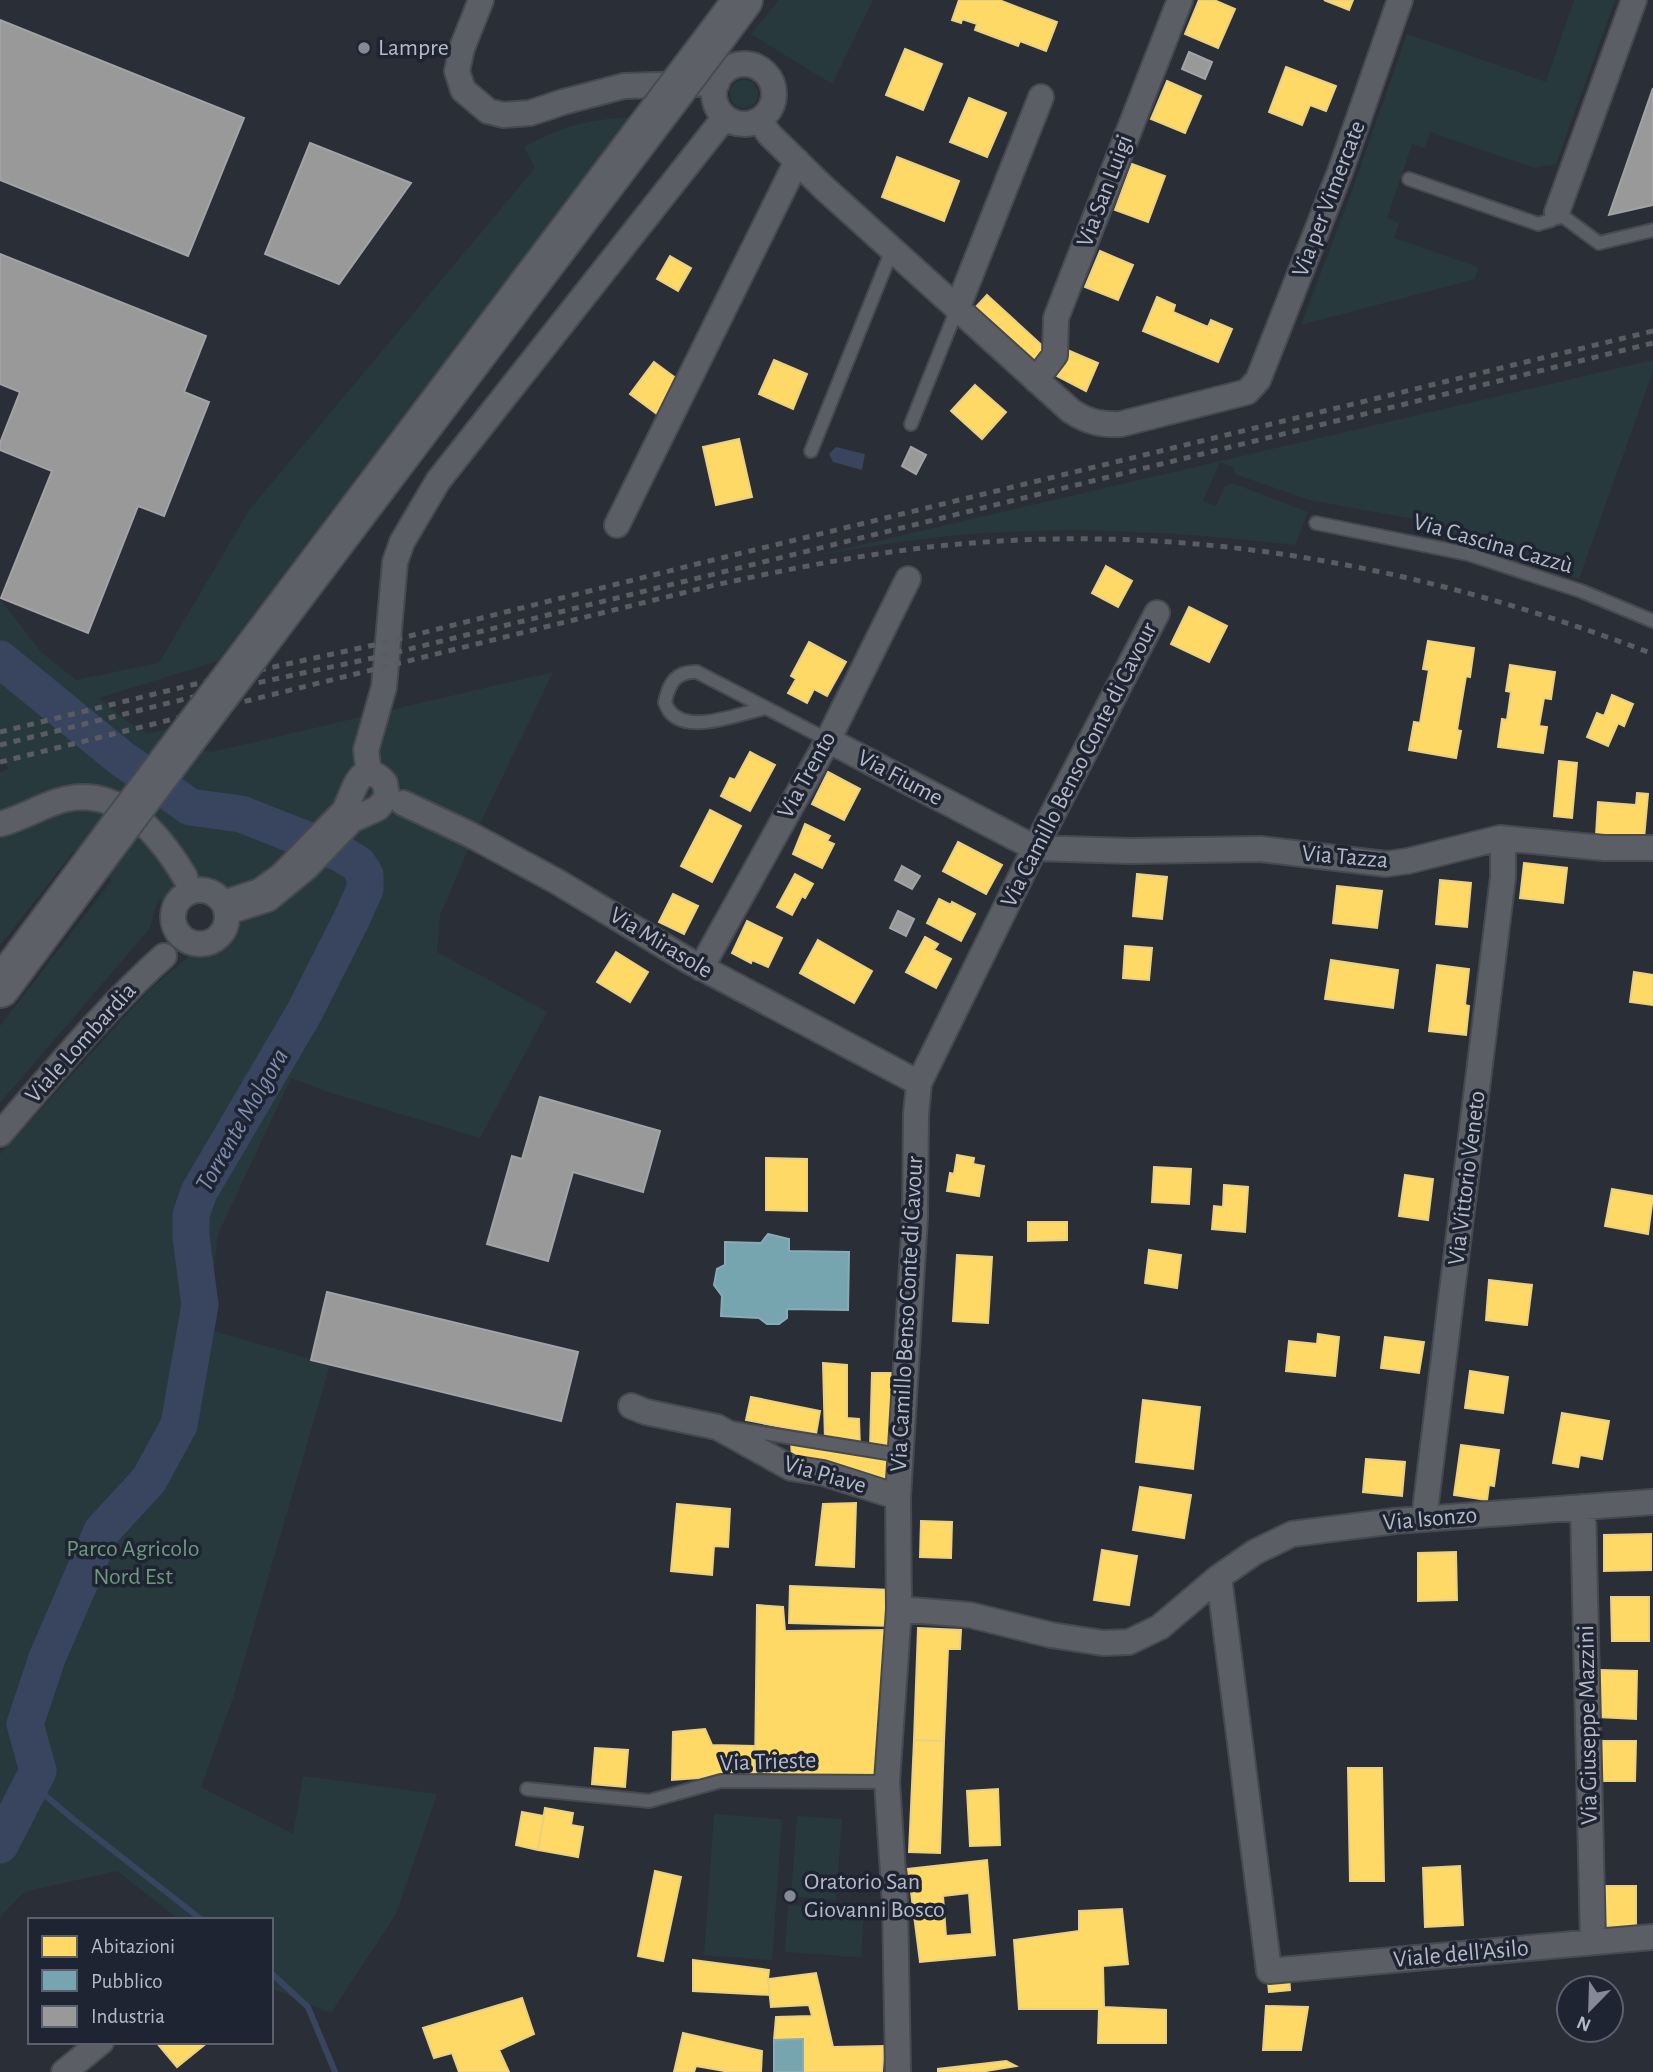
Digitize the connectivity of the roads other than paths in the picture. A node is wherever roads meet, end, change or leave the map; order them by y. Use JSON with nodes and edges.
{"nodes":[{"id":1,"x":481,"y":0,"type":"edge"},
{"id":2,"x":743,"y":0,"type":"edge"},
{"id":3,"x":1180,"y":0,"type":"edge"},
{"id":4,"x":1400,"y":0,"type":"edge"},
{"id":5,"x":1634,"y":0,"type":"edge"},
{"id":6,"x":717,"y":83,"type":"junction"},
{"id":7,"x":1041,"y":97,"type":"dead end"},
{"id":8,"x":725,"y":117,"type":"junction"},
{"id":9,"x":760,"y":120,"type":"junction"},
{"id":10,"x":797,"y":161,"type":"junction"},
{"id":11,"x":1409,"y":179,"type":"dead end"},
{"id":12,"x":1557,"y":212,"type":"junction"},
{"id":13,"x":1653,"y":230,"type":"edge"},
{"id":14,"x":892,"y":250,"type":"junction"},
{"id":15,"x":957,"y":309,"type":"junction"},
{"id":16,"x":1037,"y":380,"type":"junction"},
{"id":17,"x":911,"y":424,"type":"dead end"},
{"id":18,"x":811,"y":451,"type":"dead end"},
{"id":19,"x":1316,"y":523,"type":"dead end"},
{"id":20,"x":617,"y":525,"type":"dead end"},
{"id":21,"x":908,"y":579,"type":"dead end"},
{"id":22,"x":1157,"y":613,"type":"dead end"},
{"id":23,"x":1653,"y":621,"type":"edge"},
{"id":24,"x":765,"y":708,"type":"junction"},
{"id":25,"x":828,"y":740,"type":"junction"},
{"id":26,"x":385,"y":791,"type":"junction"},
{"id":27,"x":348,"y":816,"type":"junction"},
{"id":28,"x":0,"y":824,"type":"edge"},
{"id":29,"x":1500,"y":838,"type":"junction"},
{"id":30,"x":1035,"y":848,"type":"junction"},
{"id":31,"x":1653,"y":848,"type":"edge"},
{"id":32,"x":189,"y":887,"type":"junction"},
{"id":33,"x":226,"y":907,"type":"junction"},
{"id":34,"x":184,"y":936,"type":"junction"},
{"id":35,"x":701,"y":968,"type":"junction"},
{"id":36,"x":0,"y":988,"type":"edge"},
{"id":37,"x":919,"y":1083,"type":"junction"},
{"id":38,"x":0,"y":1133,"type":"edge"},
{"id":39,"x":631,"y":1406,"type":"dead end"},
{"id":40,"x":717,"y":1427,"type":"junction"},
{"id":41,"x":900,"y":1455,"type":"junction"},
{"id":42,"x":898,"y":1497,"type":"junction"},
{"id":43,"x":1653,"y":1502,"type":"edge"},
{"id":44,"x":1583,"y":1507,"type":"junction"},
{"id":45,"x":1424,"y":1519,"type":"junction"},
{"id":46,"x":1219,"y":1577,"type":"junction"},
{"id":47,"x":899,"y":1609,"type":"junction"},
{"id":48,"x":887,"y":1782,"type":"junction"},
{"id":49,"x":527,"y":1789,"type":"dead end"},
{"id":50,"x":1653,"y":1937,"type":"edge"},
{"id":51,"x":1593,"y":1942,"type":"junction"},
{"id":52,"x":99,"y":2044,"type":"edge"},
{"id":53,"x":64,"y":2072,"type":"edge"},
{"id":54,"x":898,"y":2072,"type":"edge"}],
"edges":[{"from":1,"to":6,"type":"street"},
{"from":2,"to":36,"type":"main road","bridge":true},
{"from":3,"to":16,"type":"street","name":"Via San Luigi"},
{"from":4,"to":16,"type":"street","name":"Via per Vimercate"},
{"from":5,"to":12,"type":"street"},
{"from":6,"to":8,"type":"street"},
{"from":6,"to":9,"type":"street"},
{"from":7,"to":15,"type":"street"},
{"from":8,"to":9,"type":"street"},
{"from":8,"to":26,"type":"street"},
{"from":9,"to":10,"type":"street"},
{"from":10,"to":14,"type":"street"},
{"from":10,"to":20,"type":"street"},
{"from":11,"to":12,"type":"lane"},
{"from":12,"to":13,"type":"lane"},
{"from":14,"to":15,"type":"street"},
{"from":14,"to":18,"type":"lane"},
{"from":15,"to":16,"type":"street"},
{"from":15,"to":17,"type":"lane"},
{"from":19,"to":23,"type":"lane","name":"Via Cascina Cazzù"},
{"from":21,"to":25,"type":"street","name":"Via Trento"},
{"from":22,"to":30,"type":"street","name":"Via Camillo Benso Conte di Cavour"},
{"from":24,"to":24,"type":"lane","name":"Via Fiume"},
{"from":24,"to":25,"type":"lane","name":"Via Fiume"},
{"from":25,"to":30,"type":"street","name":"Via Fiume"},
{"from":25,"to":35,"type":"street","name":"Via Trento"},
{"from":26,"to":27,"type":"street"},
{"from":26,"to":27,"type":"street"},
{"from":26,"to":35,"type":"street","name":"Via Mirasole"},
{"from":27,"to":33,"type":"street"},
{"from":28,"to":32,"type":"street"},
{"from":29,"to":30,"type":"street","name":"Via Tazza"},
{"from":29,"to":31,"type":"street","name":"Via Tazza"},
{"from":29,"to":45,"type":"street","name":"Via Vittorio Veneto"},
{"from":30,"to":37,"type":"street","name":"Via Camillo Benso Conte di Cavour"},
{"from":32,"to":33,"type":"street"},
{"from":32,"to":34,"type":"street"},
{"from":33,"to":34,"type":"street"},
{"from":34,"to":38,"type":"street","name":"Viale Lombardia"},
{"from":35,"to":37,"type":"street","name":"Via Mirasole"},
{"from":37,"to":41,"type":"street","name":"Via Camillo Benso Conte di Cavour"},
{"from":39,"to":40,"type":"street","name":"Via Piave"},
{"from":40,"to":41,"type":"lane","name":"Via Piave"},
{"from":40,"to":42,"type":"street","name":"Via Piave"},
{"from":41,"to":42,"type":"street","name":"Via Camillo Benso Conte di Cavour"},
{"from":42,"to":47,"type":"street","name":"Via Camillo Benso Conte di Cavour"},
{"from":43,"to":44,"type":"street","name":"Via Isonzo"},
{"from":44,"to":45,"type":"street","name":"Via Isonzo"},
{"from":44,"to":51,"type":"street","name":"Via Giuseppe Mazzini"},
{"from":45,"to":46,"type":"street","name":"Via Isonzo"},
{"from":46,"to":47,"type":"street","name":"Via Isonzo"},
{"from":46,"to":51,"type":"street","name":"Viale dell'Asilo"},
{"from":47,"to":48,"type":"street","name":"Via Camillo Benso Conte di Cavour"},
{"from":48,"to":49,"type":"lane","name":"Via Trieste"},
{"from":48,"to":54,"type":"street","name":"Via Camillo Benso Conte di Cavour"},
{"from":50,"to":51,"type":"street","name":"Viale dell'Asilo"},
{"from":52,"to":53,"type":"street"}]}
